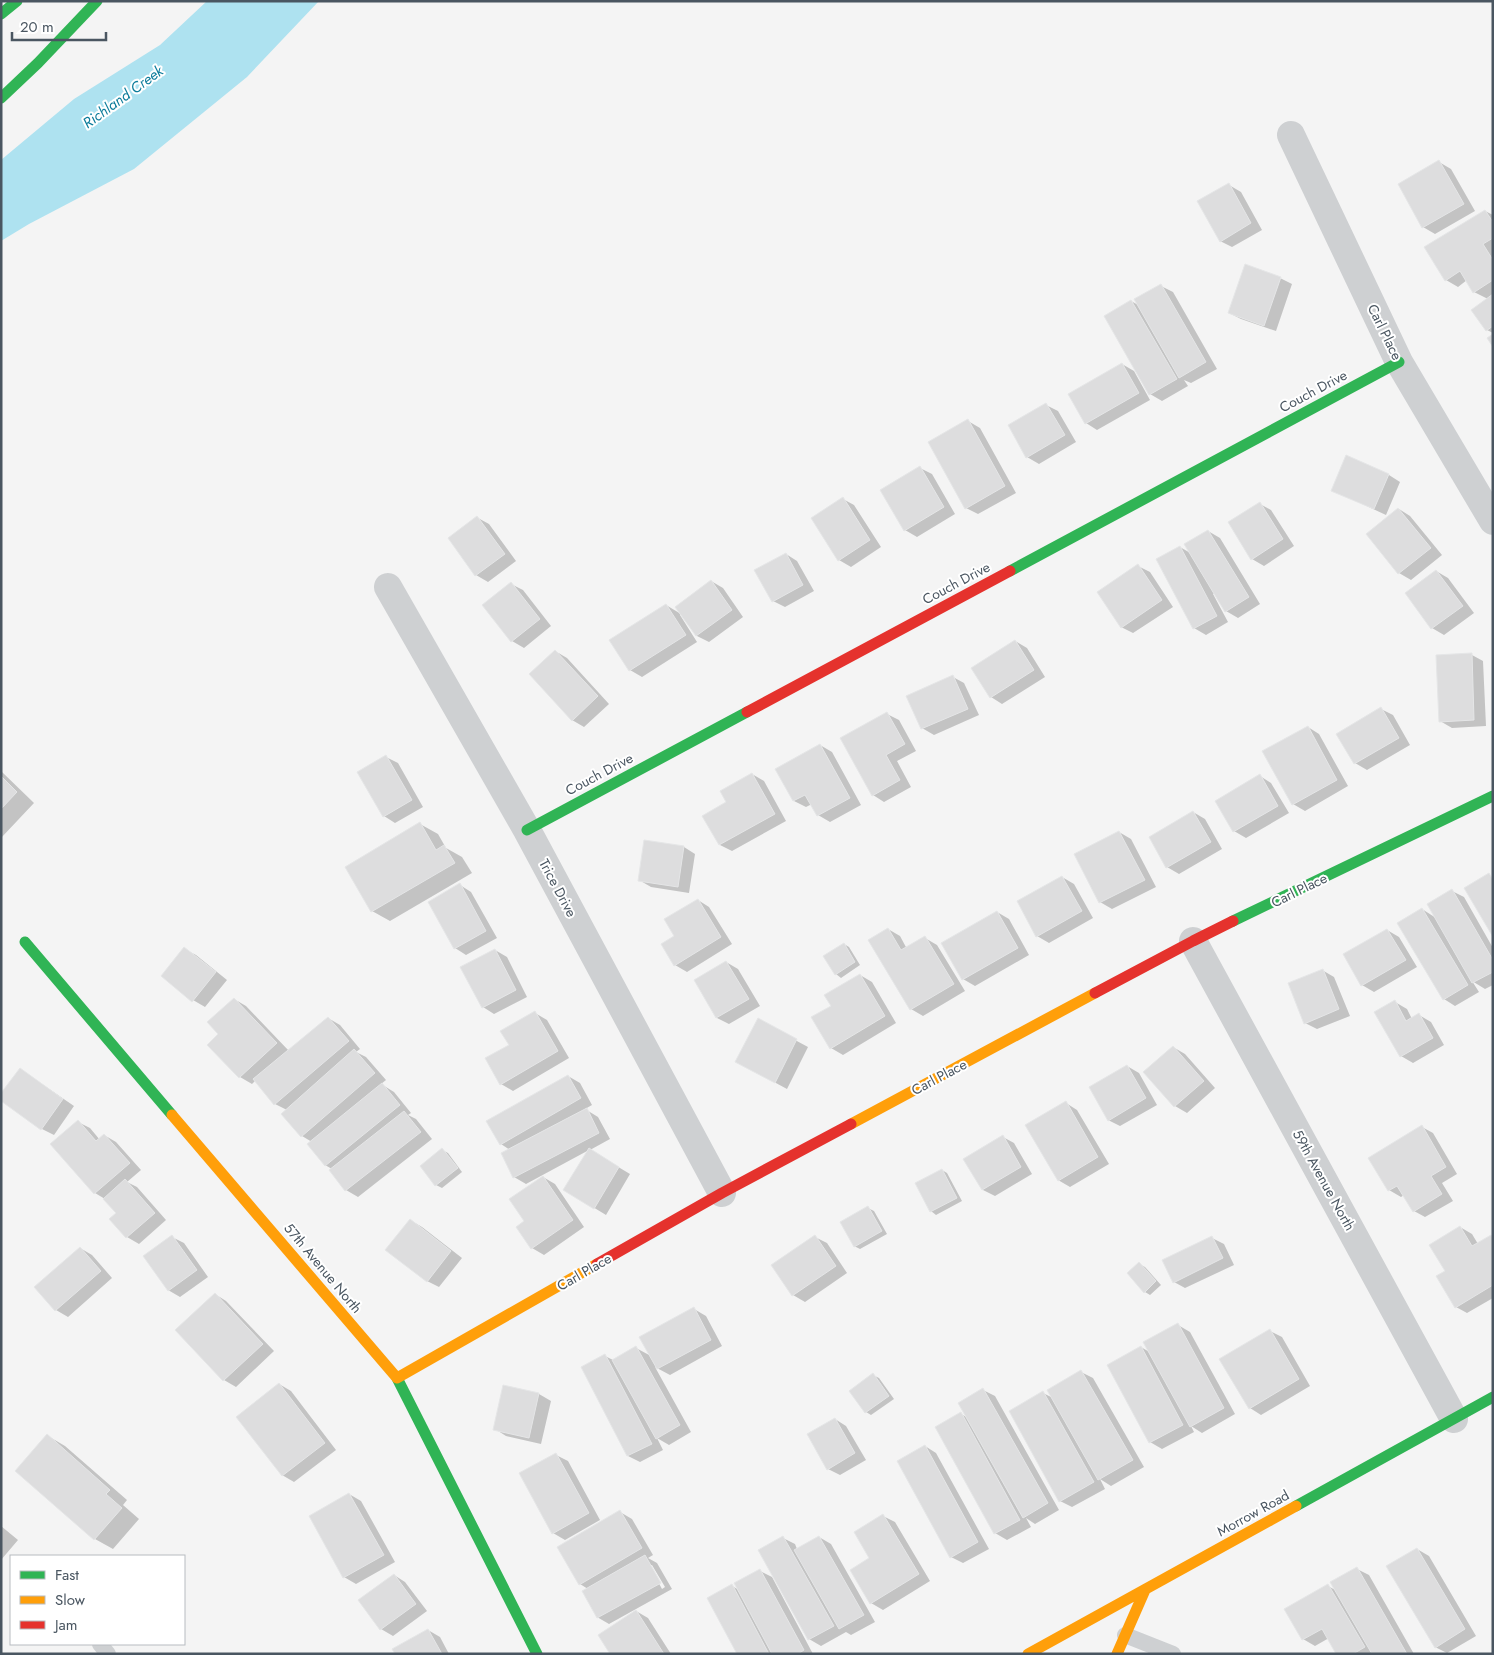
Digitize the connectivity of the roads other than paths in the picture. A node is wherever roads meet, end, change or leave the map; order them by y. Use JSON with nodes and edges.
{"nodes":[{"id":1,"x":17,"y":1,"type":"edge"},
{"id":2,"x":98,"y":1,"type":"edge"},
{"id":3,"x":1,"y":14,"type":"edge"},
{"id":4,"x":1,"y":98,"type":"edge"},
{"id":5,"x":1291,"y":135,"type":"dead end"},
{"id":6,"x":1399,"y":362,"type":"junction"},
{"id":7,"x":1493,"y":521,"type":"edge"},
{"id":8,"x":388,"y":587,"type":"dead end"},
{"id":9,"x":1493,"y":796,"type":"edge"},
{"id":10,"x":527,"y":830,"type":"junction"},
{"id":11,"x":1193,"y":941,"type":"junction"},
{"id":12,"x":25,"y":942,"type":"dead end"},
{"id":13,"x":722,"y":1193,"type":"junction"},
{"id":14,"x":397,"y":1378,"type":"junction"},
{"id":15,"x":1493,"y":1397,"type":"edge"},
{"id":16,"x":1454,"y":1419,"type":"junction"},
{"id":17,"x":1145,"y":1590,"type":"junction"},
{"id":18,"x":1125,"y":1635,"type":"junction"},
{"id":19,"x":537,"y":1654,"type":"edge"},
{"id":20,"x":1028,"y":1654,"type":"edge"},
{"id":21,"x":1117,"y":1654,"type":"edge"},
{"id":22,"x":1173,"y":1654,"type":"edge"}],
"edges":[{"from":1,"to":3,"type":"main road"},
{"from":2,"to":4,"type":"main road"},
{"from":5,"to":6,"type":"street","name":"Carl Place"},
{"from":6,"to":7,"type":"street","name":"Carl Place"},
{"from":6,"to":10,"type":"main road","name":"Couch Drive"},
{"from":8,"to":10,"type":"street","name":"Trice Drive"},
{"from":9,"to":11,"type":"main road","name":"Carl Place"},
{"from":10,"to":13,"type":"street","name":"Trice Drive"},
{"from":11,"to":13,"type":"main road","name":"Carl Place"},
{"from":11,"to":16,"type":"street","name":"59th Avenue North"},
{"from":12,"to":14,"type":"main road","name":"57th Avenue North"},
{"from":13,"to":14,"type":"main road","name":"Carl Place"},
{"from":14,"to":19,"type":"main road","name":"57th Avenue North"},
{"from":15,"to":16,"type":"main road","name":"Morrow Road"},
{"from":16,"to":17,"type":"main road","name":"Morrow Road"},
{"from":17,"to":18,"type":"main road"},
{"from":17,"to":20,"type":"main road","name":"Morrow Road"},
{"from":18,"to":21,"type":"main road"},
{"from":18,"to":22,"type":"lane"}]}
